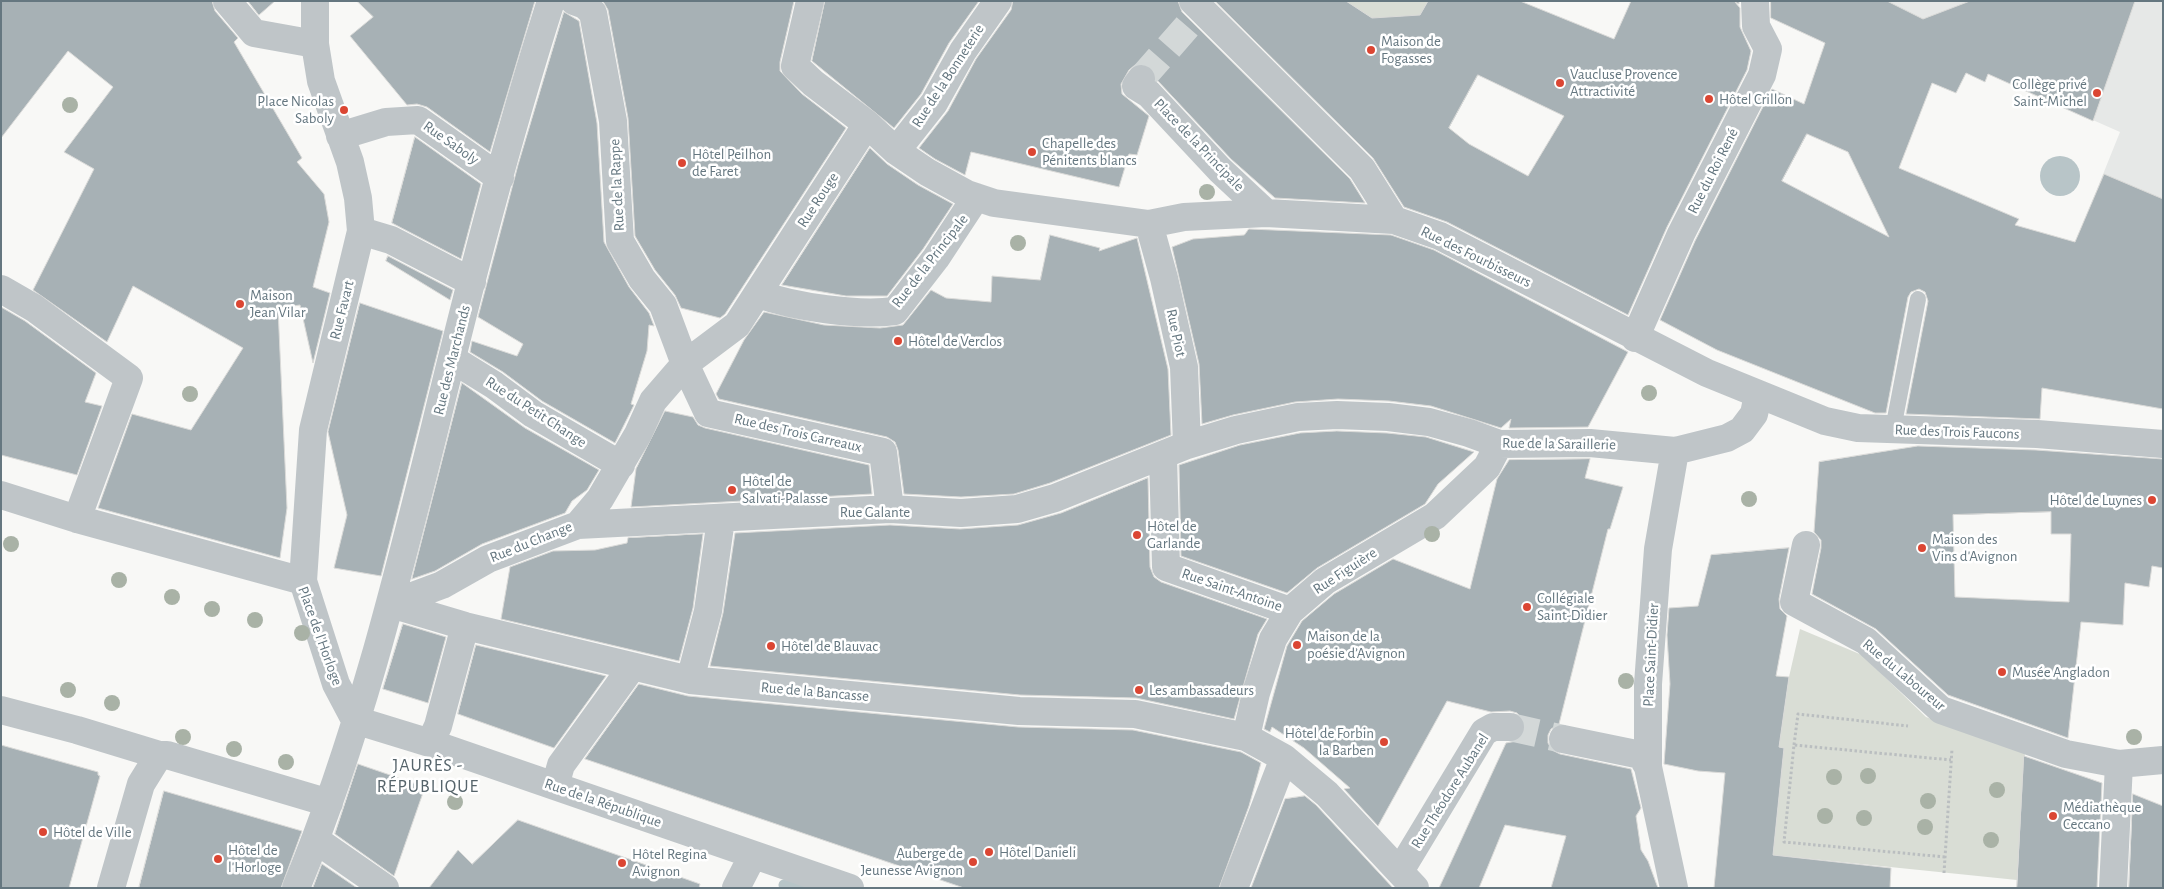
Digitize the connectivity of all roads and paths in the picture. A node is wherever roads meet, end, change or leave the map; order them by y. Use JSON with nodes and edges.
{"nodes":[{"id":1,"x":227,"y":1,"type":"edge"},
{"id":2,"x":315,"y":1,"type":"edge"},
{"id":3,"x":551,"y":1,"type":"edge"},
{"id":4,"x":574,"y":1,"type":"edge"},
{"id":5,"x":810,"y":1,"type":"edge"},
{"id":6,"x":998,"y":1,"type":"edge"},
{"id":7,"x":1755,"y":1,"type":"edge"},
{"id":8,"x":1195,"y":11,"type":"edge"},
{"id":9,"x":315,"y":44,"type":"junction"},
{"id":10,"x":1141,"y":79,"type":"dead end"},
{"id":11,"x":867,"y":124,"type":"junction"},
{"id":12,"x":340,"y":136,"type":"junction"},
{"id":13,"x":896,"y":151,"type":"junction"},
{"id":14,"x":500,"y":178,"type":"junction"},
{"id":15,"x":972,"y":195,"type":"junction"},
{"id":16,"x":1266,"y":213,"type":"junction"},
{"id":17,"x":1394,"y":220,"type":"junction"},
{"id":18,"x":1148,"y":224,"type":"junction"},
{"id":19,"x":362,"y":231,"type":"junction"},
{"id":20,"x":472,"y":282,"type":"junction"},
{"id":21,"x":1,"y":289,"type":"edge"},
{"id":22,"x":758,"y":294,"type":"junction"},
{"id":23,"x":1918,"y":299,"type":"dead end"},
{"id":24,"x":1635,"y":338,"type":"junction"},
{"id":25,"x":452,"y":359,"type":"junction"},
{"id":26,"x":685,"y":364,"type":"junction"},
{"id":27,"x":1758,"y":395,"type":"junction"},
{"id":28,"x":1893,"y":429,"type":"junction"},
{"id":29,"x":1499,"y":444,"type":"junction"},
{"id":30,"x":2163,"y":444,"type":"edge"},
{"id":31,"x":1187,"y":445,"type":"junction"},
{"id":32,"x":1675,"y":451,"type":"junction"},
{"id":33,"x":1162,"y":456,"type":"junction"},
{"id":34,"x":621,"y":465,"type":"junction"},
{"id":35,"x":1,"y":495,"type":"edge"},
{"id":36,"x":80,"y":509,"type":"junction"},
{"id":37,"x":890,"y":509,"type":"junction"},
{"id":38,"x":720,"y":519,"type":"junction"},
{"id":39,"x":578,"y":525,"type":"junction"},
{"id":40,"x":1806,"y":545,"type":"dead end"},
{"id":41,"x":303,"y":582,"type":"junction"},
{"id":42,"x":391,"y":604,"type":"junction"},
{"id":43,"x":1290,"y":611,"type":"junction"},
{"id":44,"x":466,"y":626,"type":"junction"},
{"id":45,"x":632,"y":666,"type":"junction"},
{"id":46,"x":690,"y":680,"type":"junction"},
{"id":47,"x":1,"y":710,"type":"edge"},
{"id":48,"x":1954,"y":714,"type":"junction"},
{"id":49,"x":355,"y":720,"type":"junction"},
{"id":50,"x":1910,"y":726,"type":"dead end"},
{"id":51,"x":1510,"y":727,"type":"tunnel mouth"},
{"id":52,"x":1246,"y":737,"type":"junction"},
{"id":53,"x":1563,"y":738,"type":"tunnel mouth"},
{"id":54,"x":430,"y":743,"type":"junction"},
{"id":55,"x":1794,"y":745,"type":"junction"},
{"id":56,"x":160,"y":755,"type":"junction"},
{"id":57,"x":1284,"y":758,"type":"junction"},
{"id":58,"x":1951,"y":760,"type":"junction"},
{"id":59,"x":2163,"y":760,"type":"edge"},
{"id":60,"x":2119,"y":764,"type":"junction"},
{"id":61,"x":1648,"y":767,"type":"junction"},
{"id":62,"x":555,"y":786,"type":"junction"},
{"id":63,"x":329,"y":802,"type":"junction"},
{"id":64,"x":316,"y":840,"type":"junction"},
{"id":65,"x":753,"y":854,"type":"junction"},
{"id":66,"x":1945,"y":857,"type":"junction"},
{"id":67,"x":1944,"y":873,"type":"dead end"},
{"id":68,"x":1407,"y":880,"type":"edge"},
{"id":69,"x":110,"y":888,"type":"edge"},
{"id":70,"x":296,"y":888,"type":"edge"},
{"id":71,"x":385,"y":888,"type":"edge"},
{"id":72,"x":736,"y":888,"type":"edge"},
{"id":73,"x":850,"y":888,"type":"edge"},
{"id":74,"x":1234,"y":888,"type":"edge"},
{"id":75,"x":1674,"y":888,"type":"edge"},
{"id":76,"x":2113,"y":888,"type":"edge"}],
"edges":[{"from":1,"to":9,"type":"street"},
{"from":2,"to":9,"type":"street","name":"Rue Favart"},
{"from":3,"to":14,"type":"street","name":"Rue des Marchands"},
{"from":4,"to":26,"type":"street","name":"Rue de la Rappe"},
{"from":5,"to":11,"type":"street"},
{"from":6,"to":13,"type":"street","name":"Rue de la Bonneterie"},
{"from":7,"to":24,"type":"street","name":"Rue du Roi René"},
{"from":8,"to":17,"type":"street"},
{"from":9,"to":12,"type":"street","name":"Rue Favart"},
{"from":10,"to":16,"type":"street","name":"Place de la Principale"},
{"from":11,"to":13,"type":"street"},
{"from":11,"to":22,"type":"street","name":"Rue Rouge"},
{"from":12,"to":14,"type":"street","name":"Rue Saboly"},
{"from":12,"to":19,"type":"street","name":"Rue Favart"},
{"from":13,"to":15,"type":"street"},
{"from":14,"to":20,"type":"street","name":"Rue des Marchands"},
{"from":15,"to":18,"type":"street"},
{"from":15,"to":22,"type":"street","name":"Rue de la Principale"},
{"from":16,"to":17,"type":"street"},
{"from":16,"to":18,"type":"street"},
{"from":17,"to":24,"type":"street","name":"Rue des Fourbisseurs"},
{"from":18,"to":31,"type":"street","name":"Rue Piot"},
{"from":19,"to":20,"type":"street"},
{"from":19,"to":41,"type":"street","name":"Rue Favart"},
{"from":20,"to":25,"type":"street","name":"Rue des Marchands"},
{"from":21,"to":36,"type":"street"},
{"from":22,"to":26,"type":"street","name":"Rue Rouge"},
{"from":23,"to":28,"type":"lane"},
{"from":24,"to":27,"type":"street"},
{"from":25,"to":34,"type":"street","name":"Rue du Petit Change"},
{"from":25,"to":42,"type":"street","name":"Rue des Marchands"},
{"from":26,"to":34,"type":"street","name":"Rue du Change"},
{"from":26,"to":37,"type":"street","name":"Rue des Trois Carreaux"},
{"from":27,"to":28,"type":"street","name":"Rue des Trois Faucons"},
{"from":27,"to":32,"type":"street","name":"Rue de la Saraillerie"},
{"from":28,"to":30,"type":"street","name":"Rue des Trois Faucons"},
{"from":29,"to":31,"type":"street","name":"Rue de la Saraillerie"},
{"from":29,"to":32,"type":"street","name":"Rue de la Saraillerie"},
{"from":29,"to":43,"type":"street","name":"Rue Figuière"},
{"from":31,"to":33,"type":"street","name":"Rue de la Saraillerie"},
{"from":32,"to":61,"type":"street","name":"Place Saint-Didier"},
{"from":33,"to":37,"type":"street","name":"Rue Galante"},
{"from":33,"to":43,"type":"street","name":"Rue Saint-Antoine"},
{"from":34,"to":39,"type":"street","name":"Rue du Change"},
{"from":35,"to":36,"type":"street","name":"Place de l'Horloge"},
{"from":36,"to":41,"type":"street","name":"Place de l'Horloge"},
{"from":37,"to":38,"type":"street","name":"Rue Galante"},
{"from":38,"to":39,"type":"street","name":"Rue Galante"},
{"from":38,"to":46,"type":"street"},
{"from":39,"to":42,"type":"street","name":"Rue du Change"},
{"from":40,"to":48,"type":"street","name":"Rue du Laboureur"},
{"from":41,"to":49,"type":"street","name":"Place de l'Horloge"},
{"from":42,"to":44,"type":"street","name":"Rue de la Bancasse"},
{"from":42,"to":49,"type":"street","name":"Rue des Marchands"},
{"from":43,"to":52,"type":"street","name":"Rue Figuière"},
{"from":44,"to":45,"type":"street","name":"Rue de la Bancasse"},
{"from":44,"to":54,"type":"street"},
{"from":45,"to":46,"type":"street","name":"Rue de la Bancasse"},
{"from":45,"to":62,"type":"street"},
{"from":46,"to":52,"type":"street","name":"Rue de la Bancasse"},
{"from":47,"to":56,"type":"street"},
{"from":48,"to":58,"type":"path"},
{"from":48,"to":60,"type":"street","name":"Rue du Laboureur"},
{"from":49,"to":54,"type":"street","name":"Rue de la République"},
{"from":49,"to":63,"type":"street"},
{"from":50,"to":55,"type":"path"},
{"from":51,"to":68,"type":"street","name":"Rue Théodore Aubanel"},
{"from":52,"to":57,"type":"street","name":"Rue Théodore Aubanel"},
{"from":53,"to":61,"type":"street"},
{"from":54,"to":62,"type":"street","name":"Rue de la République"},
{"from":55,"to":58,"type":"path"},
{"from":55,"to":66,"type":"path"},
{"from":56,"to":63,"type":"street"},
{"from":56,"to":69,"type":"street"},
{"from":57,"to":68,"type":"street","name":"Rue Théodore Aubanel"},
{"from":57,"to":74,"type":"street"},
{"from":58,"to":66,"type":"path"},
{"from":59,"to":60,"type":"street","name":"Rue du Laboureur"},
{"from":60,"to":76,"type":"street"},
{"from":61,"to":75,"type":"street","name":"Place Saint-Didier"},
{"from":62,"to":65,"type":"street","name":"Rue de la République"},
{"from":63,"to":64,"type":"street"},
{"from":64,"to":70,"type":"street"},
{"from":64,"to":71,"type":"street"},
{"from":65,"to":72,"type":"street"},
{"from":65,"to":73,"type":"street","name":"Rue de la République"},
{"from":66,"to":67,"type":"path"}]}
